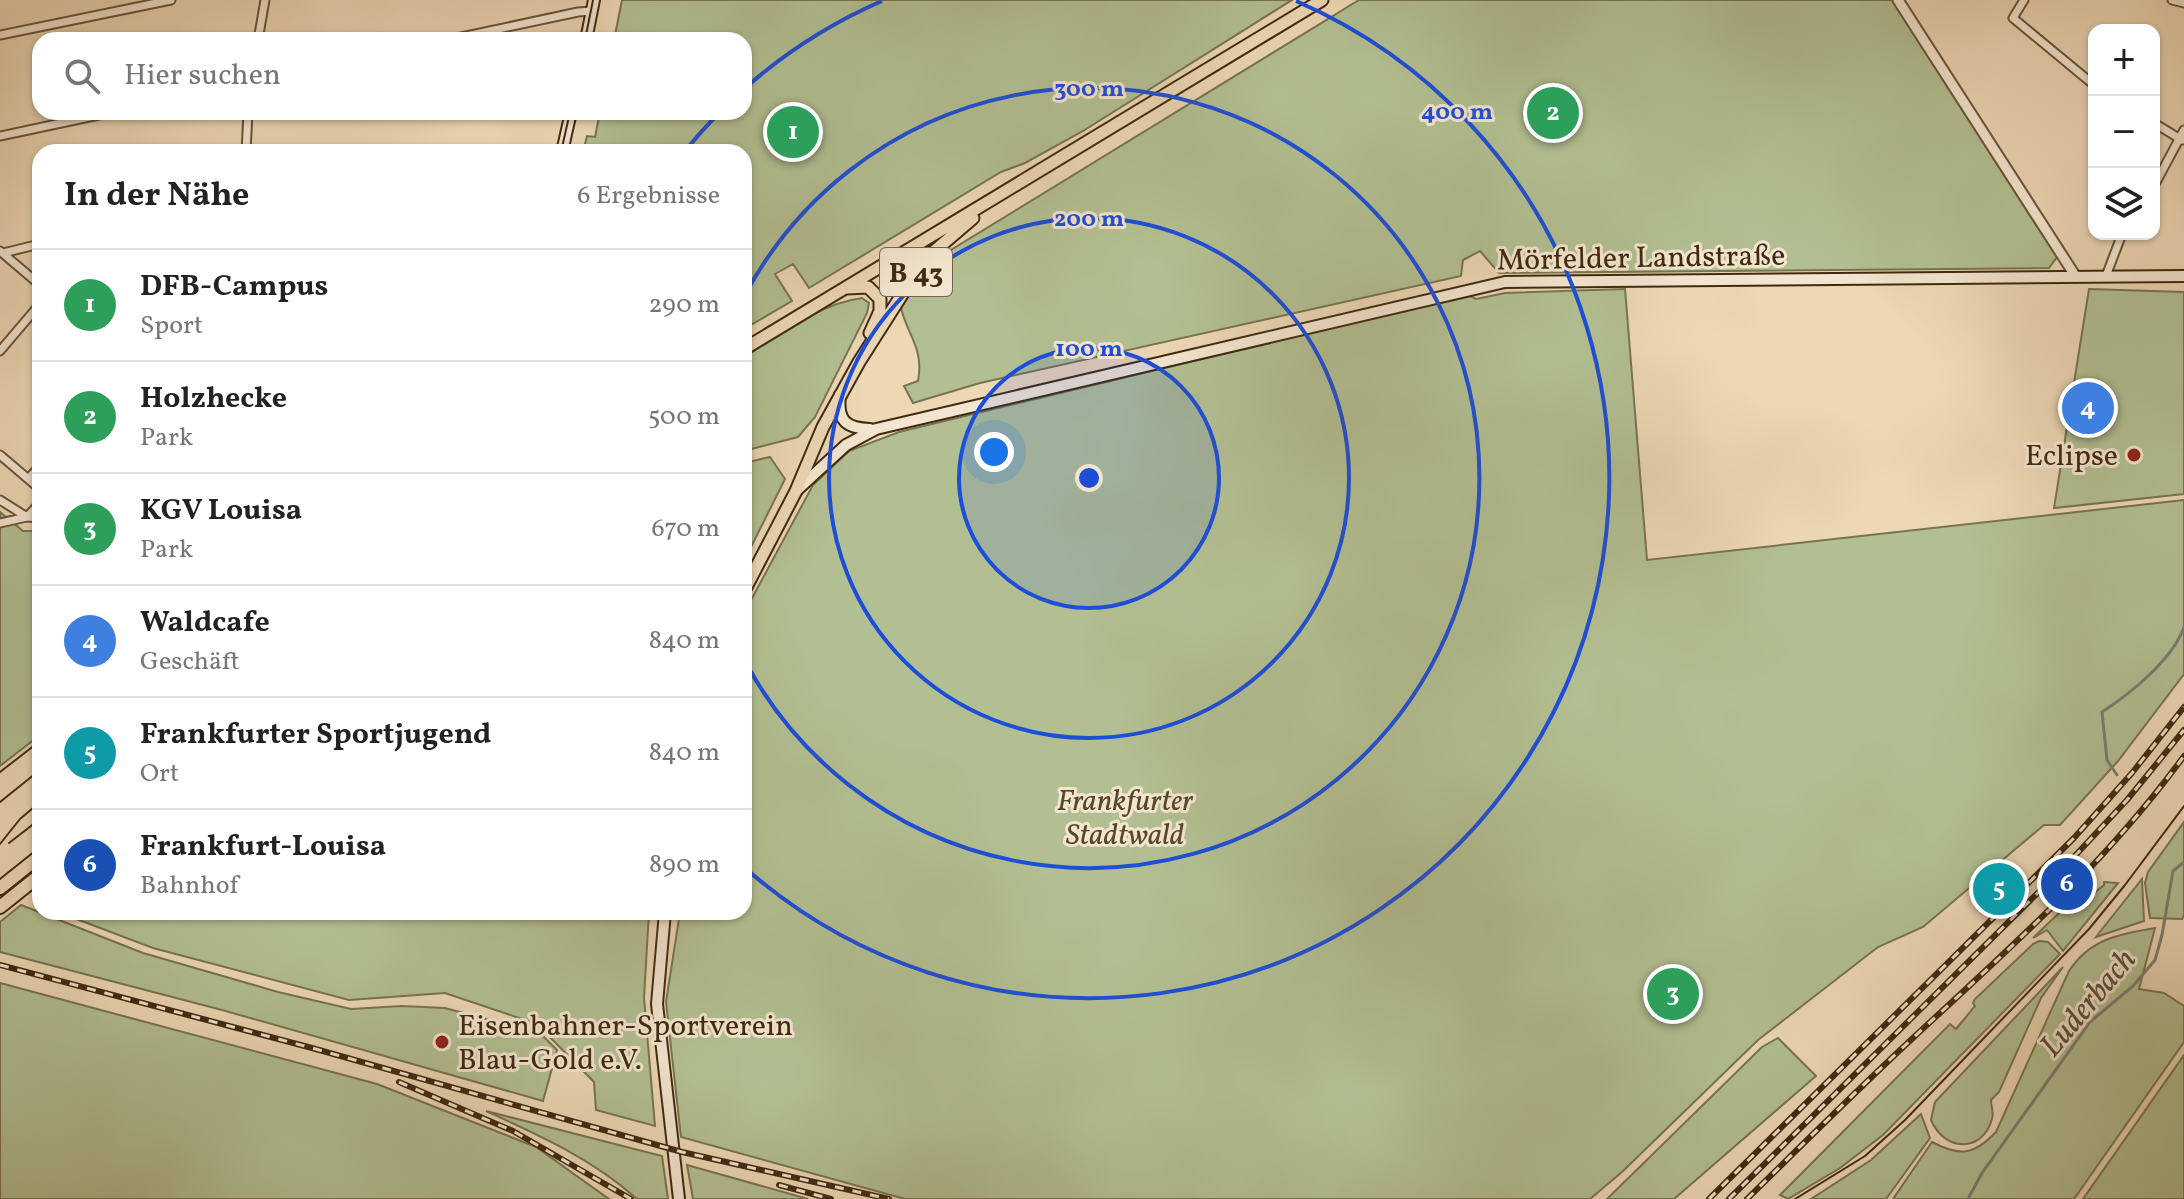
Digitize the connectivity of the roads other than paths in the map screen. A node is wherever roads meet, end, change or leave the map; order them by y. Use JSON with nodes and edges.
{"nodes":[{"id":1,"x":171,"y":0,"type":"edge"},
{"id":2,"x":265,"y":0,"type":"edge"},
{"id":3,"x":1322,"y":0,"type":"edge"},
{"id":4,"x":1898,"y":0,"type":"edge"},
{"id":5,"x":2024,"y":0,"type":"edge"},
{"id":6,"x":2172,"y":0,"type":"edge"},
{"id":7,"x":2184,"y":3,"type":"edge"},
{"id":8,"x":593,"y":6,"type":"edge"},
{"id":9,"x":259,"y":32,"type":"edge"},
{"id":10,"x":484,"y":32,"type":"edge"},
{"id":11,"x":588,"y":32,"type":"edge"},
{"id":12,"x":0,"y":35,"type":"edge"},
{"id":13,"x":2088,"y":80,"type":"edge"},
{"id":14,"x":75,"y":120,"type":"edge"},
{"id":15,"x":248,"y":120,"type":"edge"},
{"id":16,"x":569,"y":120,"type":"edge"},
{"id":17,"x":2160,"y":127,"type":"edge"},
{"id":18,"x":2184,"y":130,"type":"edge"},
{"id":19,"x":0,"y":136,"type":"edge"},
{"id":20,"x":2182,"y":140,"type":"edge"},
{"id":21,"x":246,"y":144,"type":"edge"},
{"id":22,"x":564,"y":144,"type":"edge"},
{"id":23,"x":2160,"y":176,"type":"edge"},
{"id":24,"x":994,"y":199,"type":"junction"},
{"id":25,"x":2120,"y":240,"type":"edge"},
{"id":26,"x":32,"y":246,"type":"edge"},
{"id":27,"x":2,"y":252,"type":"edge"},
{"id":28,"x":2106,"y":276,"type":"junction"},
{"id":29,"x":2184,"y":276,"type":"edge"},
{"id":30,"x":2076,"y":277,"type":"junction"},
{"id":31,"x":32,"y":278,"type":"edge"},
{"id":32,"x":839,"y":290,"type":"junction"},
{"id":33,"x":32,"y":313,"type":"edge"},
{"id":34,"x":752,"y":344,"type":"edge"},
{"id":35,"x":0,"y":351,"type":"edge"},
{"id":36,"x":854,"y":371,"type":"junction"},
{"id":37,"x":840,"y":395,"type":"junction"},
{"id":38,"x":876,"y":429,"type":"junction"},
{"id":39,"x":0,"y":455,"type":"edge"},
{"id":40,"x":32,"y":482,"type":"edge"},
{"id":41,"x":796,"y":491,"type":"junction"},
{"id":42,"x":0,"y":500,"type":"edge"},
{"id":43,"x":32,"y":512,"type":"edge"},
{"id":44,"x":27,"y":517,"type":"junction"},
{"id":45,"x":32,"y":517,"type":"edge"},
{"id":46,"x":0,"y":523,"type":"edge"},
{"id":47,"x":752,"y":576,"type":"edge"},
{"id":48,"x":32,"y":862,"type":"edge"},
{"id":49,"x":32,"y":881,"type":"edge"},
{"id":50,"x":0,"y":888,"type":"edge"},
{"id":51,"x":0,"y":907,"type":"edge"},
{"id":52,"x":664,"y":920,"type":"edge"},
{"id":53,"x":679,"y":1199,"type":"edge"}],
"edges":[{"from":1,"to":12,"type":"street"},
{"from":2,"to":9,"type":"street"},
{"from":3,"to":24,"type":"main road","number":"B 43"},
{"from":4,"to":30,"type":"street"},
{"from":5,"to":13,"type":"street"},
{"from":6,"to":7,"type":"street"},
{"from":8,"to":10,"type":"street"},
{"from":8,"to":11,"type":"main road"},
{"from":14,"to":19,"type":"street"},
{"from":15,"to":21,"type":"street"},
{"from":16,"to":22,"type":"main road"},
{"from":17,"to":20,"type":"street"},
{"from":18,"to":20,"type":"street"},
{"from":20,"to":23,"type":"street"},
{"from":24,"to":32,"type":"main road","number":"B 43"},
{"from":24,"to":36,"type":"main road","number":"B 43"},
{"from":25,"to":28,"type":"street"},
{"from":26,"to":27,"type":"street"},
{"from":27,"to":31,"type":"street"},
{"from":28,"to":29,"type":"main road","name":"Mörfelder Landstraße"},
{"from":28,"to":30,"type":"main road","name":"Mörfelder Landstraße"},
{"from":30,"to":38,"type":"main road","name":"Mörfelder Landstraße"},
{"from":32,"to":34,"type":"main road","number":"B 43"},
{"from":32,"to":36,"type":"main road"},
{"from":33,"to":35,"type":"street"},
{"from":36,"to":37,"type":"main road","number":"B 43"},
{"from":37,"to":38,"type":"main road"},
{"from":37,"to":41,"type":"main road","number":"B 43"},
{"from":38,"to":41,"type":"main road","name":"Mörfelder Landstraße"},
{"from":39,"to":40,"type":"street"},
{"from":41,"to":47,"type":"main road","number":"B 43"},
{"from":42,"to":44,"type":"street"},
{"from":43,"to":44,"type":"street"},
{"from":44,"to":45,"type":"street"},
{"from":44,"to":46,"type":"street"},
{"from":48,"to":50,"type":"highway"},
{"from":49,"to":51,"type":"highway"},
{"from":52,"to":53,"type":"main road"}]}
